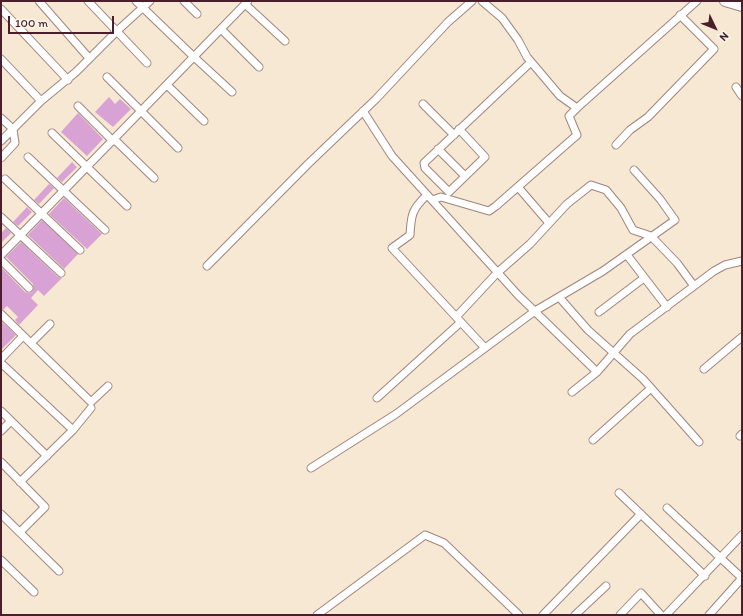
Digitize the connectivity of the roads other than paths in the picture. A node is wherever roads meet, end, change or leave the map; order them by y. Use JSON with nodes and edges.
{"nodes":[{"id":1,"x":39,"y":1,"type":"edge"},
{"id":2,"x":88,"y":1,"type":"edge"},
{"id":3,"x":136,"y":1,"type":"edge"},
{"id":4,"x":150,"y":1,"type":"edge"},
{"id":5,"x":184,"y":1,"type":"edge"},
{"id":6,"x":472,"y":1,"type":"edge"},
{"id":7,"x":482,"y":1,"type":"edge"},
{"id":8,"x":697,"y":1,"type":"edge"},
{"id":9,"x":725,"y":1,"type":"edge"},
{"id":10,"x":246,"y":2,"type":"edge"},
{"id":11,"x":742,"y":6,"type":"edge"},
{"id":12,"x":143,"y":8,"type":"junction"},
{"id":13,"x":1,"y":9,"type":"edge"},
{"id":14,"x":197,"y":14,"type":"dead end"},
{"id":15,"x":680,"y":15,"type":"junction"},
{"id":16,"x":221,"y":29,"type":"junction"},
{"id":17,"x":117,"y":31,"type":"junction"},
{"id":18,"x":285,"y":41,"type":"dead end"},
{"id":19,"x":194,"y":57,"type":"junction"},
{"id":20,"x":89,"y":58,"type":"junction"},
{"id":21,"x":1,"y":59,"type":"edge"},
{"id":22,"x":531,"y":62,"type":"junction"},
{"id":23,"x":147,"y":63,"type":"dead end"},
{"id":24,"x":259,"y":67,"type":"dead end"},
{"id":25,"x":108,"y":77,"type":"dead end"},
{"id":26,"x":68,"y":80,"type":"junction"},
{"id":27,"x":168,"y":85,"type":"junction"},
{"id":28,"x":736,"y":87,"type":"dead end"},
{"id":29,"x":232,"y":92,"type":"dead end"},
{"id":30,"x":742,"y":96,"type":"edge"},
{"id":31,"x":41,"y":101,"type":"junction"},
{"id":32,"x":423,"y":104,"type":"dead end"},
{"id":33,"x":78,"y":106,"type":"dead end"},
{"id":34,"x":577,"y":108,"type":"junction"},
{"id":35,"x":363,"y":111,"type":"junction"},
{"id":36,"x":141,"y":112,"type":"junction"},
{"id":37,"x":1,"y":118,"type":"edge"},
{"id":38,"x":204,"y":121,"type":"dead end"},
{"id":39,"x":12,"y":129,"type":"junction"},
{"id":40,"x":460,"y":130,"type":"junction"},
{"id":41,"x":52,"y":132,"type":"dead end"},
{"id":42,"x":454,"y":135,"type":"junction"},
{"id":43,"x":114,"y":140,"type":"junction"},
{"id":44,"x":1,"y":141,"type":"edge"},
{"id":45,"x":616,"y":144,"type":"dead end"},
{"id":46,"x":178,"y":148,"type":"dead end"},
{"id":47,"x":438,"y":149,"type":"junction"},
{"id":48,"x":28,"y":157,"type":"dead end"},
{"id":49,"x":1,"y":158,"type":"edge"},
{"id":50,"x":87,"y":167,"type":"junction"},
{"id":51,"x":634,"y":170,"type":"dead end"},
{"id":52,"x":465,"y":176,"type":"junction"},
{"id":53,"x":154,"y":178,"type":"dead end"},
{"id":54,"x":5,"y":179,"type":"dead end"},
{"id":55,"x":518,"y":187,"type":"junction"},
{"id":56,"x":63,"y":191,"type":"junction"},
{"id":57,"x":430,"y":197,"type":"junction"},
{"id":58,"x":127,"y":206,"type":"dead end"},
{"id":59,"x":41,"y":213,"type":"junction"},
{"id":60,"x":1,"y":217,"type":"edge"},
{"id":61,"x":549,"y":223,"type":"junction"},
{"id":62,"x":105,"y":230,"type":"dead end"},
{"id":63,"x":20,"y":235,"type":"junction"},
{"id":64,"x":651,"y":236,"type":"junction"},
{"id":65,"x":80,"y":250,"type":"dead end"},
{"id":66,"x":1,"y":255,"type":"edge"},
{"id":67,"x":627,"y":255,"type":"junction"},
{"id":68,"x":1,"y":260,"type":"edge"},
{"id":69,"x":742,"y":261,"type":"edge"},
{"id":70,"x":207,"y":266,"type":"dead end"},
{"id":71,"x":497,"y":272,"type":"junction"},
{"id":72,"x":60,"y":273,"type":"dead end"},
{"id":73,"x":644,"y":278,"type":"junction"},
{"id":74,"x":694,"y":286,"type":"junction"},
{"id":75,"x":29,"y":288,"type":"dead end"},
{"id":76,"x":559,"y":297,"type":"junction"},
{"id":77,"x":667,"y":307,"type":"junction"},
{"id":78,"x":535,"y":311,"type":"junction"},
{"id":79,"x":599,"y":312,"type":"dead end"},
{"id":80,"x":1,"y":314,"type":"edge"},
{"id":81,"x":459,"y":320,"type":"junction"},
{"id":82,"x":50,"y":324,"type":"dead end"},
{"id":83,"x":24,"y":336,"type":"junction"},
{"id":84,"x":742,"y":336,"type":"edge"},
{"id":85,"x":31,"y":344,"type":"junction"},
{"id":86,"x":485,"y":348,"type":"junction"},
{"id":87,"x":614,"y":353,"type":"junction"},
{"id":88,"x":1,"y":359,"type":"edge"},
{"id":89,"x":1,"y":363,"type":"edge"},
{"id":90,"x":704,"y":369,"type":"dead end"},
{"id":91,"x":597,"y":372,"type":"junction"},
{"id":92,"x":108,"y":386,"type":"dead end"},
{"id":93,"x":650,"y":389,"type":"junction"},
{"id":94,"x":572,"y":392,"type":"dead end"},
{"id":95,"x":377,"y":398,"type":"dead end"},
{"id":96,"x":91,"y":408,"type":"dead end"},
{"id":97,"x":1,"y":411,"type":"edge"},
{"id":98,"x":12,"y":421,"type":"junction"},
{"id":99,"x":74,"y":430,"type":"junction"},
{"id":100,"x":1,"y":431,"type":"edge"},
{"id":101,"x":593,"y":440,"type":"dead end"},
{"id":102,"x":700,"y":442,"type":"dead end"},
{"id":103,"x":47,"y":456,"type":"junction"},
{"id":104,"x":1,"y":462,"type":"edge"},
{"id":105,"x":311,"y":468,"type":"dead end"},
{"id":106,"x":20,"y":482,"type":"junction"},
{"id":107,"x":619,"y":493,"type":"dead end"},
{"id":108,"x":666,"y":508,"type":"dead end"},
{"id":109,"x":1,"y":514,"type":"edge"},
{"id":110,"x":641,"y":514,"type":"junction"},
{"id":111,"x":20,"y":532,"type":"junction"},
{"id":112,"x":742,"y":535,"type":"edge"},
{"id":113,"x":719,"y":558,"type":"junction"},
{"id":114,"x":1,"y":560,"type":"edge"},
{"id":115,"x":59,"y":571,"type":"dead end"},
{"id":116,"x":705,"y":576,"type":"junction"},
{"id":117,"x":742,"y":578,"type":"edge"},
{"id":118,"x":606,"y":586,"type":"dead end"},
{"id":119,"x":34,"y":592,"type":"dead end"},
{"id":120,"x":317,"y":615,"type":"edge"},
{"id":121,"x":519,"y":615,"type":"edge"},
{"id":122,"x":543,"y":615,"type":"edge"},
{"id":123,"x":575,"y":615,"type":"edge"},
{"id":124,"x":620,"y":615,"type":"edge"},
{"id":125,"x":662,"y":615,"type":"edge"},
{"id":126,"x":666,"y":615,"type":"edge"},
{"id":127,"x":709,"y":615,"type":"edge"}],
"edges":[{"from":1,"to":20,"type":"street"},
{"from":2,"to":17,"type":"street"},
{"from":3,"to":12,"type":"street"},
{"from":4,"to":12,"type":"street"},
{"from":5,"to":14,"type":"street"},
{"from":6,"to":35,"type":"street"},
{"from":7,"to":22,"type":"street"},
{"from":8,"to":15,"type":"street"},
{"from":9,"to":11,"type":"main road"},
{"from":10,"to":16,"type":"street"},
{"from":10,"to":18,"type":"street"},
{"from":12,"to":17,"type":"street"},
{"from":12,"to":19,"type":"street"},
{"from":13,"to":26,"type":"street"},
{"from":15,"to":34,"type":"street"},
{"from":15,"to":45,"type":"street"},
{"from":16,"to":19,"type":"street"},
{"from":16,"to":24,"type":"street"},
{"from":17,"to":20,"type":"street"},
{"from":17,"to":23,"type":"street"},
{"from":19,"to":27,"type":"street"},
{"from":19,"to":29,"type":"street"},
{"from":20,"to":26,"type":"street"},
{"from":21,"to":31,"type":"street"},
{"from":22,"to":34,"type":"street"},
{"from":22,"to":40,"type":"street"},
{"from":25,"to":36,"type":"street"},
{"from":26,"to":31,"type":"street"},
{"from":27,"to":36,"type":"street"},
{"from":27,"to":38,"type":"street"},
{"from":28,"to":30,"type":"street"},
{"from":31,"to":39,"type":"street"},
{"from":32,"to":42,"type":"street"},
{"from":33,"to":43,"type":"street"},
{"from":34,"to":55,"type":"street"},
{"from":35,"to":57,"type":"street"},
{"from":35,"to":70,"type":"street"},
{"from":36,"to":43,"type":"street"},
{"from":36,"to":46,"type":"street"},
{"from":37,"to":39,"type":"street"},
{"from":39,"to":44,"type":"street"},
{"from":39,"to":49,"type":"street"},
{"from":40,"to":42,"type":"street"},
{"from":40,"to":52,"type":"street"},
{"from":41,"to":50,"type":"street"},
{"from":42,"to":47,"type":"street"},
{"from":43,"to":50,"type":"street"},
{"from":43,"to":53,"type":"street"},
{"from":47,"to":52,"type":"street"},
{"from":47,"to":52,"type":"street"},
{"from":48,"to":56,"type":"street"},
{"from":50,"to":56,"type":"street"},
{"from":50,"to":58,"type":"street"},
{"from":51,"to":64,"type":"street"},
{"from":54,"to":59,"type":"street"},
{"from":55,"to":57,"type":"street"},
{"from":55,"to":61,"type":"street"},
{"from":56,"to":59,"type":"street"},
{"from":56,"to":62,"type":"street"},
{"from":57,"to":71,"type":"street"},
{"from":57,"to":81,"type":"street"},
{"from":59,"to":63,"type":"street"},
{"from":59,"to":65,"type":"street"},
{"from":60,"to":63,"type":"street"},
{"from":61,"to":64,"type":"street"},
{"from":61,"to":71,"type":"street"},
{"from":63,"to":66,"type":"street"},
{"from":63,"to":72,"type":"street"},
{"from":64,"to":67,"type":"street"},
{"from":64,"to":74,"type":"street"},
{"from":67,"to":73,"type":"street"},
{"from":67,"to":76,"type":"street"},
{"from":68,"to":75,"type":"street"},
{"from":69,"to":74,"type":"street"},
{"from":71,"to":78,"type":"street"},
{"from":71,"to":81,"type":"street"},
{"from":73,"to":77,"type":"street"},
{"from":73,"to":79,"type":"street"},
{"from":74,"to":77,"type":"street"},
{"from":76,"to":78,"type":"street"},
{"from":76,"to":87,"type":"street"},
{"from":77,"to":87,"type":"street"},
{"from":78,"to":86,"type":"street"},
{"from":78,"to":91,"type":"street"},
{"from":80,"to":83,"type":"street"},
{"from":81,"to":86,"type":"street"},
{"from":81,"to":95,"type":"street"},
{"from":82,"to":85,"type":"street"},
{"from":83,"to":85,"type":"street"},
{"from":83,"to":88,"type":"street"},
{"from":84,"to":90,"type":"street"},
{"from":85,"to":92,"type":"street"},
{"from":86,"to":105,"type":"street"},
{"from":87,"to":91,"type":"street"},
{"from":87,"to":93,"type":"street"},
{"from":89,"to":99,"type":"street"},
{"from":91,"to":94,"type":"street"},
{"from":93,"to":101,"type":"street"},
{"from":93,"to":102,"type":"street"},
{"from":96,"to":99,"type":"street"},
{"from":97,"to":98,"type":"street"},
{"from":98,"to":100,"type":"street"},
{"from":98,"to":103,"type":"street"},
{"from":99,"to":103,"type":"street"},
{"from":103,"to":106,"type":"street"},
{"from":104,"to":106,"type":"street"},
{"from":106,"to":111,"type":"street"},
{"from":107,"to":110,"type":"street"},
{"from":108,"to":113,"type":"street"},
{"from":109,"to":111,"type":"street"},
{"from":110,"to":116,"type":"street"},
{"from":110,"to":122,"type":"street"},
{"from":111,"to":115,"type":"street"},
{"from":112,"to":113,"type":"street"},
{"from":113,"to":116,"type":"street"},
{"from":113,"to":117,"type":"street"},
{"from":114,"to":119,"type":"street"},
{"from":116,"to":126,"type":"street"},
{"from":117,"to":127,"type":"street"},
{"from":118,"to":123,"type":"street"},
{"from":120,"to":121,"type":"street"},
{"from":124,"to":125,"type":"street"}]}
